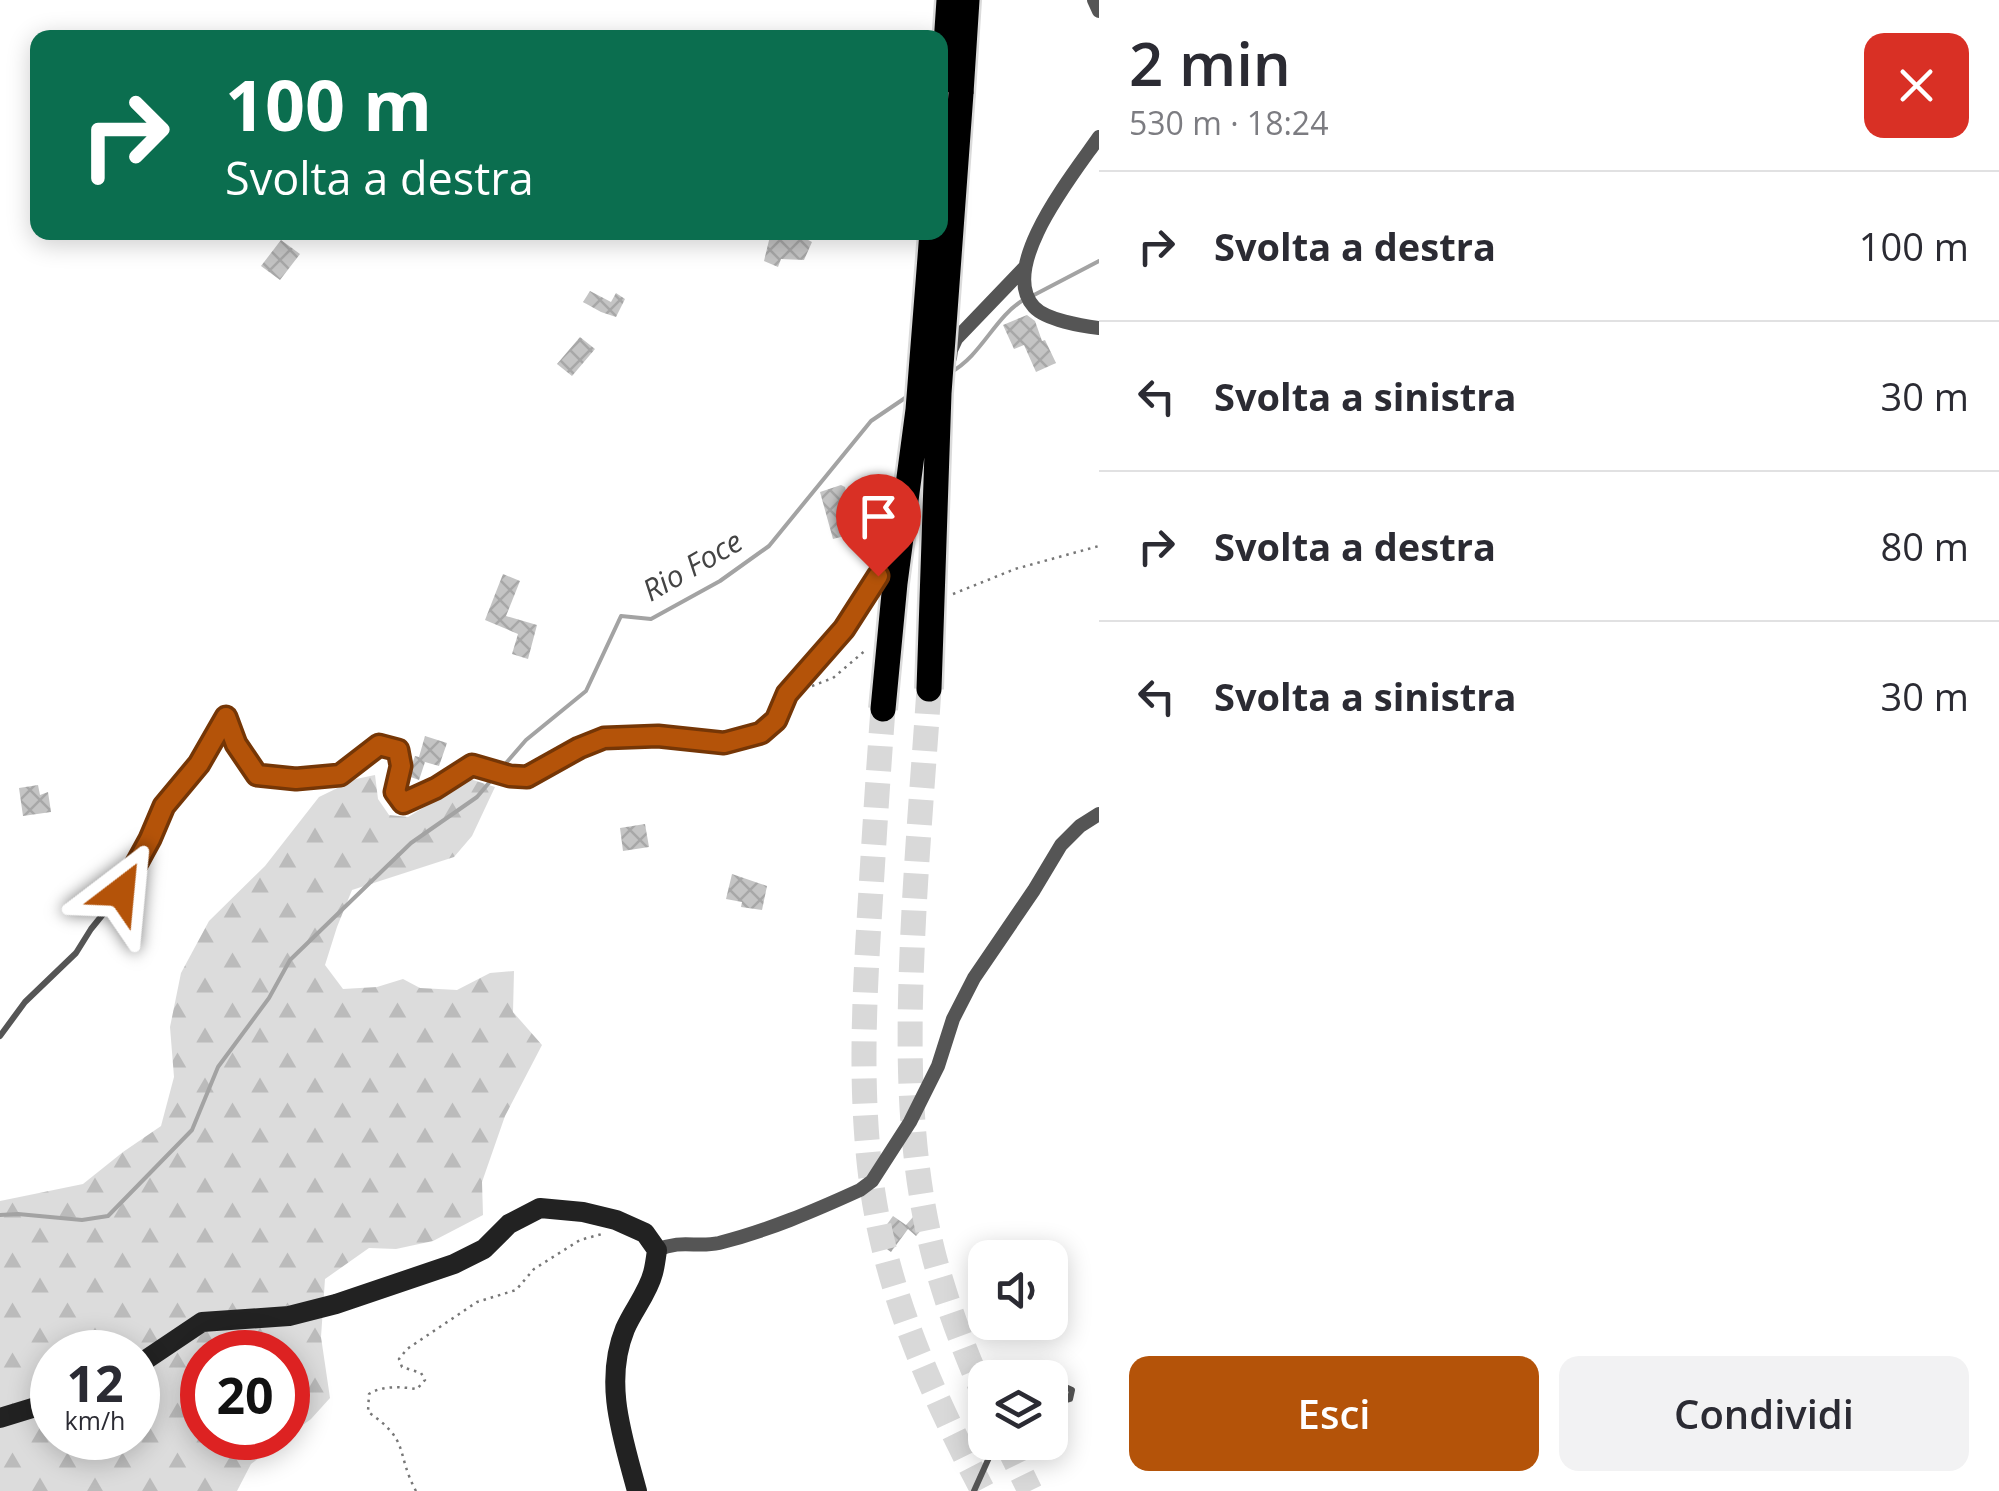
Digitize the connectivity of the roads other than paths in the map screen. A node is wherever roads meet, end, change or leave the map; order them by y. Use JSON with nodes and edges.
{"nodes":[{"id":1,"x":949,"y":0,"type":"edge"},
{"id":2,"x":968,"y":0,"type":"edge"},
{"id":3,"x":1094,"y":0,"type":"edge"},
{"id":4,"x":1099,"y":11,"type":"edge"},
{"id":5,"x":952,"y":94,"type":"junction"},
{"id":6,"x":948,"y":107,"type":"edge"},
{"id":7,"x":1099,"y":137,"type":"edge"},
{"id":8,"x":948,"y":186,"type":"edge"},
{"id":9,"x":931,"y":240,"type":"edge"},
{"id":10,"x":946,"y":240,"type":"edge"},
{"id":11,"x":1025,"y":267,"type":"junction"},
{"id":12,"x":1099,"y":328,"type":"edge"},
{"id":13,"x":929,"y":689,"type":"tunnel mouth"},
{"id":14,"x":882,"y":709,"type":"tunnel mouth"},
{"id":15,"x":472,"y":765,"type":"joint"},
{"id":16,"x":1099,"y":814,"type":"edge"},
{"id":17,"x":0,"y":1036,"type":"edge"},
{"id":18,"x":657,"y":1250,"type":"junction"},
{"id":19,"x":160,"y":1350,"type":"edge"},
{"id":20,"x":30,"y":1409,"type":"edge"},
{"id":21,"x":0,"y":1418,"type":"edge"},
{"id":22,"x":988,"y":1460,"type":"edge"},
{"id":23,"x":636,"y":1491,"type":"edge"},
{"id":24,"x":974,"y":1491,"type":"edge"}],
"edges":[{"from":1,"to":5,"type":"highway"},
{"from":2,"to":5,"type":"highway"},
{"from":3,"to":4,"type":"street"},
{"from":5,"to":6,"type":"highway"},
{"from":5,"to":8,"type":"highway","bridge":true},
{"from":7,"to":11,"type":"street"},
{"from":9,"to":14,"type":"highway","bridge":true},
{"from":10,"to":13,"type":"highway","bridge":true},
{"from":11,"to":12,"type":"street"},
{"from":11,"to":15,"type":"street"},
{"from":15,"to":17,"type":"lane"},
{"from":16,"to":18,"type":"street"},
{"from":18,"to":19,"type":"main road"},
{"from":18,"to":23,"type":"main road"},
{"from":20,"to":21,"type":"main road"},
{"from":22,"to":24,"type":"lane"}]}
